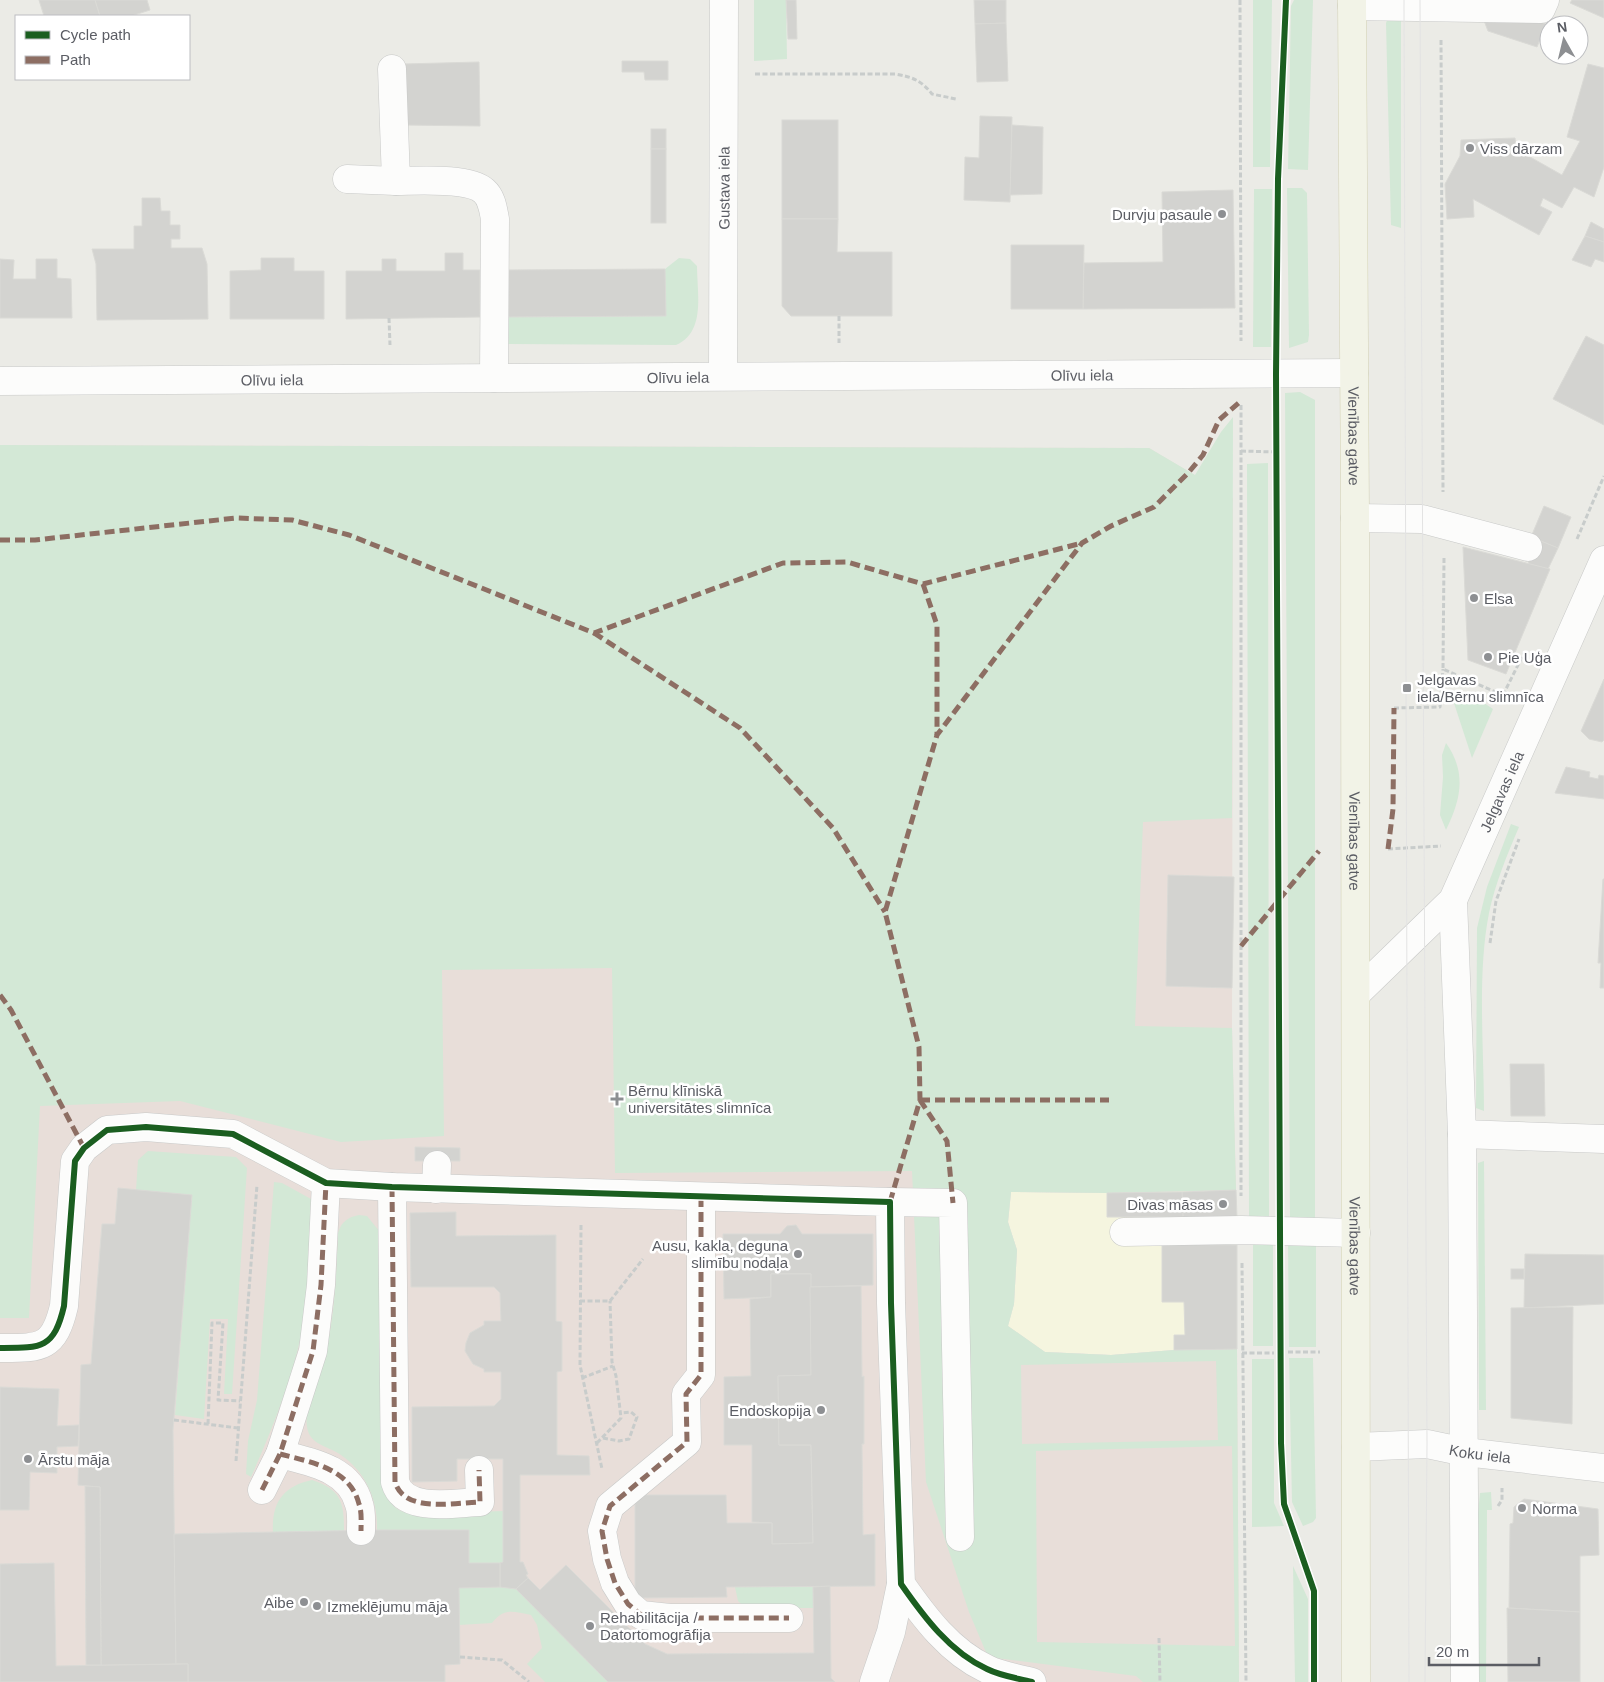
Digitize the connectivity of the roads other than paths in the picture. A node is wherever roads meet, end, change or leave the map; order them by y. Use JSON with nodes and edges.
{"nodes":[{"id":1,"x":724,"y":0,"type":"edge"},
{"id":2,"x":1545,"y":0,"type":"edge"},
{"id":3,"x":1352,"y":3,"type":"edge"},
{"id":4,"x":392,"y":69,"type":"dead end"},
{"id":5,"x":347,"y":179,"type":"dead end"},
{"id":6,"x":396,"y":181,"type":"junction"},
{"id":7,"x":1354,"y":372,"type":"junction"},
{"id":8,"x":723,"y":376,"type":"junction"},
{"id":9,"x":494,"y":378,"type":"junction"},
{"id":10,"x":0,"y":381,"type":"edge"},
{"id":11,"x":1355,"y":518,"type":"junction"},
{"id":12,"x":1528,"y":547,"type":"dead end"},
{"id":13,"x":1604,"y":560,"type":"edge"},
{"id":14,"x":1453,"y":900,"type":"junction"},
{"id":15,"x":1356,"y":994,"type":"junction"},
{"id":16,"x":1462,"y":1134,"type":"junction"},
{"id":17,"x":1604,"y":1138,"type":"edge"},
{"id":18,"x":326,"y":1183,"type":"junction"},
{"id":19,"x":392,"y":1188,"type":"junction"},
{"id":20,"x":701,"y":1198,"type":"junction"},
{"id":21,"x":890,"y":1202,"type":"junction"},
{"id":22,"x":1124,"y":1232,"type":"dead end"},
{"id":23,"x":1356,"y":1233,"type":"junction"},
{"id":24,"x":0,"y":1348,"type":"edge"},
{"id":25,"x":1356,"y":1447,"type":"junction"},
{"id":26,"x":1465,"y":1452,"type":"junction"},
{"id":27,"x":280,"y":1454,"type":"junction"},
{"id":28,"x":1604,"y":1468,"type":"edge"},
{"id":29,"x":479,"y":1470,"type":"dead end"},
{"id":30,"x":262,"y":1490,"type":"dead end"},
{"id":31,"x":362,"y":1531,"type":"dead end"},
{"id":32,"x":960,"y":1538,"type":"dead end"},
{"id":33,"x":901,"y":1584,"type":"junction"},
{"id":34,"x":789,"y":1618,"type":"dead end"},
{"id":35,"x":1023,"y":1681,"type":"edge"},
{"id":36,"x":874,"y":1682,"type":"edge"},
{"id":37,"x":1356,"y":1682,"type":"edge"},
{"id":38,"x":1464,"y":1682,"type":"edge"}],
"edges":[{"from":1,"to":8,"type":"street","name":"Gustava iela"},
{"from":2,"to":3,"type":"street"},
{"from":3,"to":7,"type":"main road","name":"Vienības gatve"},
{"from":4,"to":6,"type":"street"},
{"from":5,"to":6,"type":"street"},
{"from":6,"to":9,"type":"street"},
{"from":7,"to":8,"type":"street","name":"Olīvu iela"},
{"from":7,"to":11,"type":"main road","name":"Vienības gatve"},
{"from":8,"to":9,"type":"street","name":"Olīvu iela"},
{"from":9,"to":10,"type":"street","name":"Olīvu iela"},
{"from":11,"to":12,"type":"street"},
{"from":11,"to":15,"type":"main road","name":"Vienības gatve"},
{"from":13,"to":14,"type":"street","name":"Jelgavas iela"},
{"from":14,"to":15,"type":"street","name":"Jelgavas iela"},
{"from":14,"to":16,"type":"street"},
{"from":15,"to":23,"type":"main road","name":"Vienības gatve"},
{"from":16,"to":17,"type":"street"},
{"from":16,"to":26,"type":"street"},
{"from":18,"to":19,"type":"street"},
{"from":18,"to":24,"type":"street"},
{"from":18,"to":27,"type":"street"},
{"from":19,"to":20,"type":"street"},
{"from":19,"to":29,"type":"street"},
{"from":20,"to":21,"type":"street"},
{"from":20,"to":34,"type":"street"},
{"from":21,"to":32,"type":"street"},
{"from":21,"to":33,"type":"street"},
{"from":22,"to":23,"type":"street"},
{"from":23,"to":25,"type":"main road","name":"Vienības gatve"},
{"from":25,"to":26,"type":"street","name":"Koku iela"},
{"from":25,"to":37,"type":"main road","name":"Vienības gatve"},
{"from":26,"to":28,"type":"street","name":"Koku iela"},
{"from":26,"to":38,"type":"street"},
{"from":27,"to":30,"type":"street"},
{"from":27,"to":31,"type":"street"},
{"from":33,"to":35,"type":"street"},
{"from":33,"to":36,"type":"street"}]}
